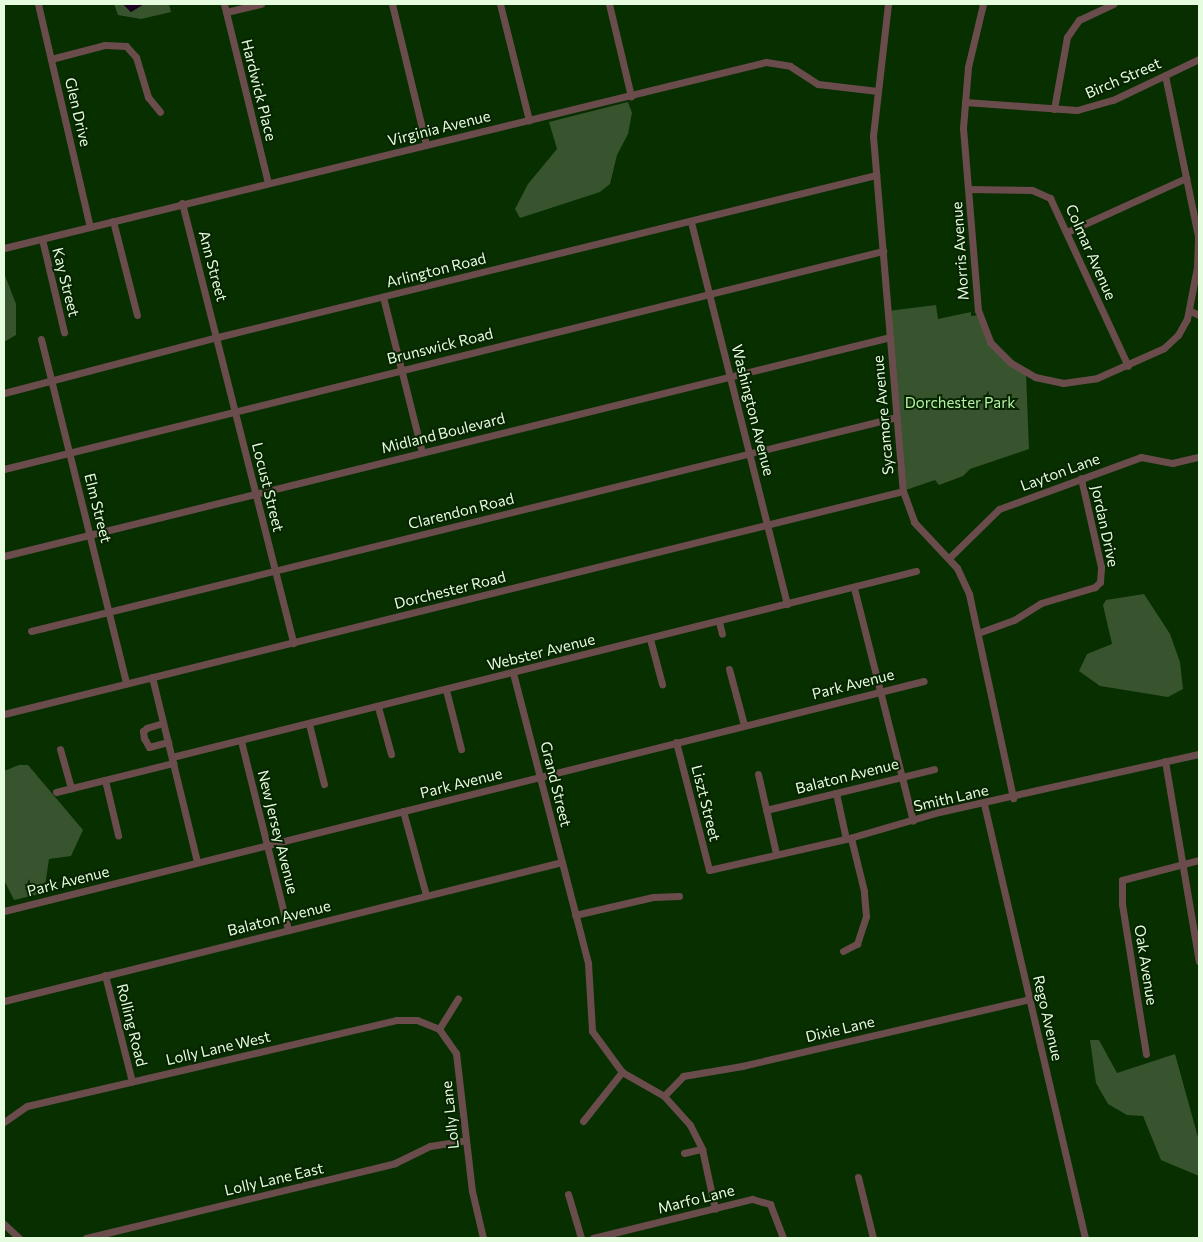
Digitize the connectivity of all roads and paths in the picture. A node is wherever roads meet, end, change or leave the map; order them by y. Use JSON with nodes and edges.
{"nodes":[{"id":1,"x":38,"y":4,"type":"edge"},
{"id":2,"x":224,"y":4,"type":"edge"},
{"id":3,"x":260,"y":4,"type":"edge"},
{"id":4,"x":392,"y":4,"type":"edge"},
{"id":5,"x":500,"y":4,"type":"edge"},
{"id":6,"x":610,"y":4,"type":"edge"},
{"id":7,"x":888,"y":4,"type":"edge"},
{"id":8,"x":983,"y":4,"type":"edge"},
{"id":9,"x":1113,"y":4,"type":"edge"},
{"id":10,"x":226,"y":12,"type":"junction"},
{"id":11,"x":52,"y":59,"type":"junction"},
{"id":12,"x":1199,"y":59,"type":"edge"},
{"id":13,"x":1165,"y":75,"type":"junction"},
{"id":14,"x":878,"y":91,"type":"junction"},
{"id":15,"x":631,"y":96,"type":"junction"},
{"id":16,"x":965,"y":102,"type":"junction"},
{"id":17,"x":1054,"y":109,"type":"junction"},
{"id":18,"x":160,"y":112,"type":"dead end"},
{"id":19,"x":529,"y":120,"type":"junction"},
{"id":20,"x":426,"y":145,"type":"junction"},
{"id":21,"x":876,"y":175,"type":"junction"},
{"id":22,"x":1186,"y":178,"type":"junction"},
{"id":23,"x":268,"y":183,"type":"junction"},
{"id":24,"x":969,"y":189,"type":"junction"},
{"id":25,"x":182,"y":202,"type":"junction"},
{"id":26,"x":113,"y":221,"type":"junction"},
{"id":27,"x":691,"y":222,"type":"junction"},
{"id":28,"x":90,"y":227,"type":"junction"},
{"id":29,"x":1067,"y":232,"type":"junction"},
{"id":30,"x":42,"y":239,"type":"junction"},
{"id":31,"x":4,"y":246,"type":"edge"},
{"id":32,"x":883,"y":251,"type":"junction"},
{"id":33,"x":710,"y":294,"type":"junction"},
{"id":34,"x":383,"y":297,"type":"junction"},
{"id":35,"x":1190,"y":311,"type":"junction"},
{"id":36,"x":137,"y":315,"type":"dead end"},
{"id":37,"x":1199,"y":315,"type":"edge"},
{"id":38,"x":64,"y":332,"type":"dead end"},
{"id":39,"x":218,"y":337,"type":"junction"},
{"id":40,"x":890,"y":337,"type":"junction"},
{"id":41,"x":41,"y":339,"type":"dead end"},
{"id":42,"x":1128,"y":366,"type":"junction"},
{"id":43,"x":401,"y":370,"type":"junction"},
{"id":44,"x":731,"y":376,"type":"junction"},
{"id":45,"x":52,"y":382,"type":"junction"},
{"id":46,"x":4,"y":393,"type":"edge"},
{"id":47,"x":234,"y":411,"type":"junction"},
{"id":48,"x":897,"y":418,"type":"junction"},
{"id":49,"x":70,"y":452,"type":"junction"},
{"id":50,"x":422,"y":452,"type":"junction"},
{"id":51,"x":749,"y":454,"type":"junction"},
{"id":52,"x":1199,"y":457,"type":"edge"},
{"id":53,"x":4,"y":469,"type":"edge"},
{"id":54,"x":1081,"y":478,"type":"junction"},
{"id":55,"x":903,"y":491,"type":"junction"},
{"id":56,"x":255,"y":494,"type":"junction"},
{"id":57,"x":767,"y":526,"type":"junction"},
{"id":58,"x":90,"y":535,"type":"junction"},
{"id":59,"x":4,"y":556,"type":"edge"},
{"id":60,"x":949,"y":558,"type":"junction"},
{"id":61,"x":275,"y":570,"type":"junction"},
{"id":62,"x":916,"y":571,"type":"dead end"},
{"id":63,"x":854,"y":588,"type":"junction"},
{"id":64,"x":787,"y":604,"type":"junction"},
{"id":65,"x":110,"y":611,"type":"junction"},
{"id":66,"x":719,"y":622,"type":"junction"},
{"id":67,"x":31,"y":631,"type":"dead end"},
{"id":68,"x":722,"y":634,"type":"dead end"},
{"id":69,"x":978,"y":634,"type":"junction"},
{"id":70,"x":650,"y":639,"type":"junction"},
{"id":71,"x":293,"y":643,"type":"junction"},
{"id":72,"x":729,"y":669,"type":"dead end"},
{"id":73,"x":513,"y":673,"type":"junction"},
{"id":74,"x":152,"y":677,"type":"junction"},
{"id":75,"x":924,"y":681,"type":"dead end"},
{"id":76,"x":126,"y":683,"type":"junction"},
{"id":77,"x":662,"y":684,"type":"dead end"},
{"id":78,"x":446,"y":690,"type":"junction"},
{"id":79,"x":881,"y":690,"type":"junction"},
{"id":80,"x":378,"y":707,"type":"junction"},
{"id":81,"x":4,"y":714,"type":"edge"},
{"id":82,"x":163,"y":723,"type":"junction"},
{"id":83,"x":309,"y":724,"type":"junction"},
{"id":84,"x":744,"y":725,"type":"junction"},
{"id":85,"x":241,"y":741,"type":"junction"},
{"id":86,"x":168,"y":742,"type":"junction"},
{"id":87,"x":676,"y":742,"type":"junction"},
{"id":88,"x":461,"y":749,"type":"dead end"},
{"id":89,"x":60,"y":750,"type":"dead end"},
{"id":90,"x":391,"y":754,"type":"dead end"},
{"id":91,"x":1199,"y":754,"type":"edge"},
{"id":92,"x":173,"y":760,"type":"junction"},
{"id":93,"x":1165,"y":761,"type":"junction"},
{"id":94,"x":934,"y":769,"type":"dead end"},
{"id":95,"x":758,"y":774,"type":"dead end"},
{"id":96,"x":541,"y":777,"type":"junction"},
{"id":97,"x":902,"y":777,"type":"junction"},
{"id":98,"x":104,"y":780,"type":"junction"},
{"id":99,"x":324,"y":784,"type":"dead end"},
{"id":100,"x":71,"y":788,"type":"junction"},
{"id":101,"x":56,"y":792,"type":"dead end"},
{"id":102,"x":836,"y":792,"type":"junction"},
{"id":103,"x":1013,"y":798,"type":"junction"},
{"id":104,"x":984,"y":804,"type":"junction"},
{"id":105,"x":766,"y":810,"type":"junction"},
{"id":106,"x":404,"y":811,"type":"junction"},
{"id":107,"x":913,"y":820,"type":"junction"},
{"id":108,"x":118,"y":835,"type":"dead end"},
{"id":109,"x":848,"y":839,"type":"junction"},
{"id":110,"x":267,"y":844,"type":"junction"},
{"id":111,"x":776,"y":853,"type":"junction"},
{"id":112,"x":1199,"y":860,"type":"edge"},
{"id":113,"x":197,"y":862,"type":"junction"},
{"id":114,"x":562,"y":862,"type":"junction"},
{"id":115,"x":1184,"y":864,"type":"junction"},
{"id":116,"x":709,"y":870,"type":"joint"},
{"id":117,"x":426,"y":895,"type":"junction"},
{"id":118,"x":679,"y":896,"type":"dead end"},
{"id":119,"x":4,"y":910,"type":"edge"},
{"id":120,"x":576,"y":915,"type":"junction"},
{"id":121,"x":288,"y":930,"type":"junction"},
{"id":122,"x":843,"y":951,"type":"dead end"},
{"id":123,"x":1199,"y":961,"type":"edge"},
{"id":124,"x":105,"y":975,"type":"junction"},
{"id":125,"x":458,"y":999,"type":"dead end"},
{"id":126,"x":1029,"y":999,"type":"junction"},
{"id":127,"x":4,"y":1001,"type":"edge"},
{"id":128,"x":439,"y":1029,"type":"junction"},
{"id":129,"x":1146,"y":1054,"type":"dead end"},
{"id":130,"x":622,"y":1072,"type":"junction"},
{"id":131,"x":132,"y":1082,"type":"junction"},
{"id":132,"x":664,"y":1096,"type":"junction"},
{"id":133,"x":4,"y":1120,"type":"edge"},
{"id":134,"x":583,"y":1121,"type":"dead end"},
{"id":135,"x":466,"y":1140,"type":"junction"},
{"id":136,"x":702,"y":1149,"type":"junction"},
{"id":137,"x":684,"y":1153,"type":"dead end"},
{"id":138,"x":858,"y":1177,"type":"dead end"},
{"id":139,"x":568,"y":1194,"type":"dead end"},
{"id":140,"x":715,"y":1209,"type":"junction"},
{"id":141,"x":4,"y":1224,"type":"edge"},
{"id":142,"x":19,"y":1238,"type":"edge"},
{"id":143,"x":86,"y":1238,"type":"edge"},
{"id":144,"x":483,"y":1238,"type":"edge"},
{"id":145,"x":581,"y":1238,"type":"edge"},
{"id":146,"x":593,"y":1238,"type":"edge"},
{"id":147,"x":783,"y":1238,"type":"edge"},
{"id":148,"x":873,"y":1238,"type":"edge"},
{"id":149,"x":1085,"y":1238,"type":"edge"}],
"edges":[{"from":1,"to":11,"type":"street","name":"Glen Drive"},
{"from":2,"to":10,"type":"street","name":"Hardwick Place"},
{"from":3,"to":10,"type":"street"},
{"from":4,"to":20,"type":"street"},
{"from":5,"to":19,"type":"street"},
{"from":6,"to":15,"type":"street"},
{"from":7,"to":14,"type":"street","name":"Sycamore Avenue"},
{"from":8,"to":16,"type":"street","name":"Morris Avenue"},
{"from":9,"to":17,"type":"street"},
{"from":10,"to":23,"type":"street","name":"Hardwick Place"},
{"from":11,"to":18,"type":"street"},
{"from":11,"to":28,"type":"street","name":"Glen Drive"},
{"from":12,"to":13,"type":"street","name":"Birch Street"},
{"from":13,"to":17,"type":"street","name":"Birch Street"},
{"from":13,"to":22,"type":"street"},
{"from":14,"to":15,"type":"street","name":"Virginia Avenue"},
{"from":14,"to":21,"type":"street","name":"Sycamore Avenue"},
{"from":15,"to":19,"type":"street","name":"Virginia Avenue"},
{"from":16,"to":17,"type":"street","name":"Birch Street"},
{"from":16,"to":24,"type":"street","name":"Morris Avenue"},
{"from":19,"to":20,"type":"street","name":"Virginia Avenue"},
{"from":20,"to":23,"type":"street","name":"Virginia Avenue"},
{"from":21,"to":27,"type":"street","name":"Arlington Road"},
{"from":21,"to":32,"type":"street","name":"Sycamore Avenue"},
{"from":22,"to":29,"type":"street"},
{"from":22,"to":35,"type":"street"},
{"from":23,"to":25,"type":"street","name":"Virginia Avenue"},
{"from":24,"to":29,"type":"street","name":"Colmar Avenue"},
{"from":24,"to":42,"type":"street","name":"Morris Avenue"},
{"from":25,"to":26,"type":"street","name":"Virginia Avenue"},
{"from":25,"to":39,"type":"street","name":"Ann Street"},
{"from":26,"to":28,"type":"street","name":"Virginia Avenue"},
{"from":26,"to":36,"type":"street"},
{"from":27,"to":33,"type":"street","name":"Washington Avenue"},
{"from":27,"to":34,"type":"street","name":"Arlington Road"},
{"from":28,"to":30,"type":"street","name":"Virginia Avenue"},
{"from":29,"to":42,"type":"street","name":"Colmar Avenue"},
{"from":30,"to":31,"type":"street","name":"Virginia Avenue"},
{"from":30,"to":38,"type":"street","name":"Kay Street"},
{"from":32,"to":33,"type":"street","name":"Brunswick Road"},
{"from":32,"to":40,"type":"street","name":"Sycamore Avenue"},
{"from":33,"to":43,"type":"street","name":"Brunswick Road"},
{"from":33,"to":44,"type":"street","name":"Washington Avenue"},
{"from":34,"to":39,"type":"street","name":"Arlington Road"},
{"from":34,"to":43,"type":"street"},
{"from":35,"to":37,"type":"street"},
{"from":35,"to":42,"type":"street","name":"Morris Avenue"},
{"from":39,"to":45,"type":"street","name":"Arlington Road"},
{"from":39,"to":47,"type":"street","name":"Locust Street"},
{"from":40,"to":44,"type":"street","name":"Midland Boulevard"},
{"from":40,"to":48,"type":"street","name":"Sycamore Avenue"},
{"from":41,"to":45,"type":"street","name":"Elm Street"},
{"from":43,"to":47,"type":"street","name":"Brunswick Road"},
{"from":43,"to":50,"type":"street"},
{"from":44,"to":50,"type":"street","name":"Midland Boulevard"},
{"from":44,"to":51,"type":"street","name":"Washington Avenue"},
{"from":45,"to":46,"type":"street","name":"Arlington Road"},
{"from":45,"to":49,"type":"street","name":"Elm Street"},
{"from":47,"to":49,"type":"street","name":"Brunswick Road"},
{"from":47,"to":56,"type":"street","name":"Locust Street"},
{"from":48,"to":51,"type":"street","name":"Clarendon Road"},
{"from":48,"to":55,"type":"street","name":"Sycamore Avenue"},
{"from":49,"to":53,"type":"street","name":"Brunswick Road"},
{"from":49,"to":58,"type":"street","name":"Elm Street"},
{"from":50,"to":56,"type":"street","name":"Midland Boulevard"},
{"from":51,"to":57,"type":"street","name":"Washington Avenue"},
{"from":51,"to":61,"type":"street","name":"Clarendon Road"},
{"from":52,"to":54,"type":"street","name":"Layton Lane"},
{"from":54,"to":60,"type":"street","name":"Layton Lane"},
{"from":54,"to":69,"type":"street","name":"Jordan Drive"},
{"from":55,"to":57,"type":"street","name":"Dorchester Road"},
{"from":55,"to":60,"type":"street","name":"Sycamore Avenue"},
{"from":56,"to":58,"type":"street","name":"Midland Boulevard"},
{"from":56,"to":61,"type":"street","name":"Locust Street"},
{"from":57,"to":64,"type":"street","name":"Washington Avenue"},
{"from":57,"to":71,"type":"street","name":"Dorchester Road"},
{"from":58,"to":59,"type":"street","name":"Midland Boulevard"},
{"from":58,"to":65,"type":"street","name":"Elm Street"},
{"from":60,"to":69,"type":"street","name":"Sycamore Avenue"},
{"from":61,"to":65,"type":"street","name":"Clarendon Road"},
{"from":61,"to":71,"type":"street","name":"Locust Street"},
{"from":62,"to":63,"type":"street","name":"Webster Avenue"},
{"from":63,"to":64,"type":"street","name":"Webster Avenue"},
{"from":63,"to":79,"type":"street"},
{"from":64,"to":66,"type":"street","name":"Webster Avenue"},
{"from":65,"to":67,"type":"street","name":"Clarendon Road"},
{"from":65,"to":76,"type":"street","name":"Elm Street"},
{"from":66,"to":68,"type":"street"},
{"from":66,"to":70,"type":"street","name":"Webster Avenue"},
{"from":69,"to":103,"type":"street","name":"Sycamore Avenue"},
{"from":70,"to":73,"type":"street","name":"Webster Avenue"},
{"from":70,"to":77,"type":"street"},
{"from":71,"to":74,"type":"street","name":"Dorchester Road"},
{"from":72,"to":84,"type":"street"},
{"from":73,"to":78,"type":"street","name":"Webster Avenue"},
{"from":73,"to":96,"type":"street","name":"Grand Street"},
{"from":74,"to":76,"type":"street","name":"Dorchester Road"},
{"from":74,"to":82,"type":"street"},
{"from":75,"to":79,"type":"street","name":"Park Avenue"},
{"from":76,"to":81,"type":"street","name":"Dorchester Road"},
{"from":78,"to":80,"type":"street","name":"Webster Avenue"},
{"from":78,"to":88,"type":"street"},
{"from":79,"to":84,"type":"street","name":"Park Avenue"},
{"from":79,"to":97,"type":"street"},
{"from":80,"to":83,"type":"street","name":"Webster Avenue"},
{"from":80,"to":90,"type":"street"},
{"from":82,"to":86,"type":"street"},
{"from":82,"to":86,"type":"street"},
{"from":83,"to":85,"type":"street","name":"Webster Avenue"},
{"from":83,"to":99,"type":"street"},
{"from":84,"to":87,"type":"street","name":"Park Avenue"},
{"from":85,"to":92,"type":"street","name":"Webster Avenue"},
{"from":85,"to":110,"type":"street","name":"New Jersey Avenue"},
{"from":86,"to":92,"type":"street"},
{"from":87,"to":96,"type":"street","name":"Park Avenue"},
{"from":87,"to":116,"type":"street","name":"Liszt Street"},
{"from":89,"to":100,"type":"street"},
{"from":91,"to":93,"type":"street","name":"Smith Lane"},
{"from":92,"to":98,"type":"street","name":"Webster Avenue"},
{"from":92,"to":113,"type":"street"},
{"from":93,"to":103,"type":"street","name":"Smith Lane"},
{"from":93,"to":115,"type":"street"},
{"from":94,"to":97,"type":"street","name":"Balaton Avenue"},
{"from":95,"to":105,"type":"street"},
{"from":96,"to":106,"type":"street","name":"Park Avenue"},
{"from":96,"to":114,"type":"street","name":"Grand Street"},
{"from":97,"to":102,"type":"street","name":"Balaton Avenue"},
{"from":97,"to":107,"type":"street"},
{"from":98,"to":100,"type":"street","name":"Webster Avenue"},
{"from":98,"to":108,"type":"street"},
{"from":100,"to":101,"type":"street","name":"Webster Avenue"},
{"from":102,"to":105,"type":"street","name":"Balaton Avenue"},
{"from":102,"to":109,"type":"street"},
{"from":103,"to":104,"type":"street","name":"Smith Lane"},
{"from":104,"to":107,"type":"street","name":"Smith Lane"},
{"from":104,"to":126,"type":"street","name":"Rego Avenue"},
{"from":105,"to":111,"type":"street"},
{"from":106,"to":110,"type":"street","name":"Park Avenue"},
{"from":106,"to":117,"type":"street"},
{"from":107,"to":109,"type":"street","name":"Smith Lane"},
{"from":109,"to":111,"type":"street","name":"Smith Lane"},
{"from":109,"to":122,"type":"street"},
{"from":110,"to":113,"type":"street","name":"Park Avenue"},
{"from":110,"to":121,"type":"street","name":"New Jersey Avenue"},
{"from":111,"to":116,"type":"street","name":"Smith Lane"},
{"from":112,"to":115,"type":"street"},
{"from":113,"to":119,"type":"street","name":"Park Avenue"},
{"from":114,"to":117,"type":"street","name":"Balaton Avenue"},
{"from":114,"to":120,"type":"street","name":"Grand Street"},
{"from":115,"to":123,"type":"street"},
{"from":115,"to":129,"type":"street","name":"Oak Avenue"},
{"from":117,"to":121,"type":"street","name":"Balaton Avenue"},
{"from":118,"to":120,"type":"street"},
{"from":120,"to":130,"type":"street"},
{"from":121,"to":124,"type":"street","name":"Balaton Avenue"},
{"from":124,"to":127,"type":"street","name":"Balaton Avenue"},
{"from":124,"to":131,"type":"street","name":"Rolling Road"},
{"from":125,"to":128,"type":"street"},
{"from":126,"to":132,"type":"street","name":"Dixie Lane"},
{"from":126,"to":149,"type":"street","name":"Rego Avenue"},
{"from":128,"to":131,"type":"street","name":"Lolly Lane West"},
{"from":128,"to":135,"type":"street","name":"Lolly Lane"},
{"from":130,"to":132,"type":"street"},
{"from":130,"to":134,"type":"street"},
{"from":131,"to":133,"type":"street","name":"Lolly Lane West"},
{"from":132,"to":136,"type":"street"},
{"from":135,"to":143,"type":"street","name":"Lolly Lane East"},
{"from":135,"to":144,"type":"street","name":"Lolly Lane"},
{"from":136,"to":137,"type":"street"},
{"from":136,"to":140,"type":"street"},
{"from":138,"to":148,"type":"street"},
{"from":139,"to":145,"type":"street"},
{"from":140,"to":146,"type":"street","name":"Marfo Lane"},
{"from":140,"to":147,"type":"street","name":"Marfo Lane"},
{"from":141,"to":142,"type":"street"}]}
